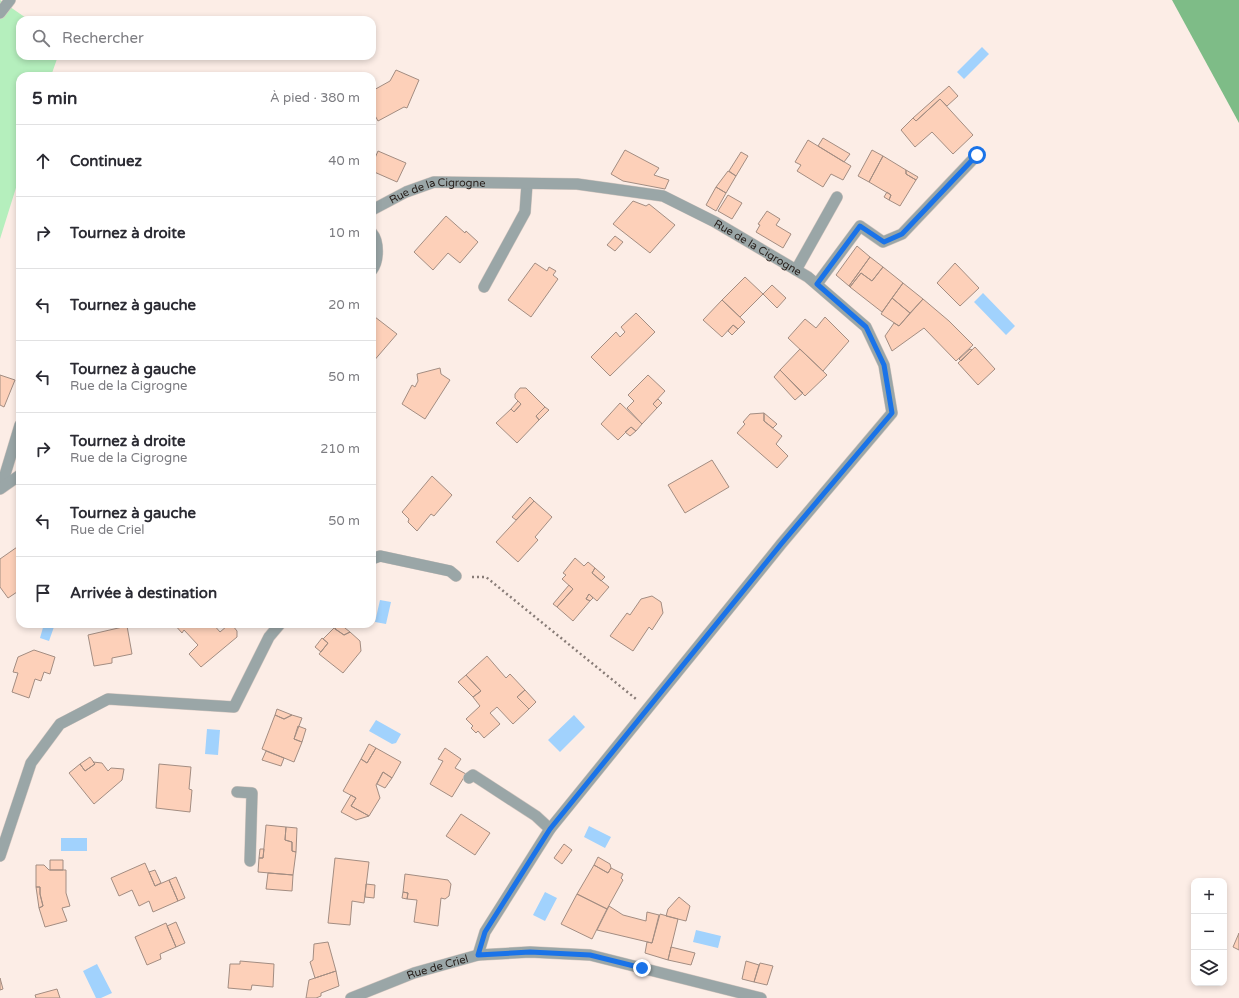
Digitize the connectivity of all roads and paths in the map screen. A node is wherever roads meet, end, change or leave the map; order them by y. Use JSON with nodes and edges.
{"nodes":[{"id":1,"x":10,"y":0,"type":"edge"},
{"id":2,"x":0,"y":13,"type":"edge"},
{"id":3,"x":977,"y":155,"type":"dead end"},
{"id":4,"x":527,"y":184,"type":"junction"},
{"id":5,"x":836,"y":197,"type":"dead end"},
{"id":6,"x":376,"y":208,"type":"edge"},
{"id":7,"x":376,"y":238,"type":"edge"},
{"id":8,"x":376,"y":264,"type":"edge"},
{"id":9,"x":796,"y":270,"type":"junction"},
{"id":10,"x":817,"y":284,"type":"junction"},
{"id":11,"x":484,"y":288,"type":"dead end"},
{"id":12,"x":16,"y":438,"type":"edge"},
{"id":13,"x":16,"y":478,"type":"edge"},
{"id":14,"x":0,"y":488,"type":"edge"},
{"id":15,"x":376,"y":558,"type":"edge"},
{"id":16,"x":456,"y":576,"type":"joint"},
{"id":17,"x":276,"y":628,"type":"edge"},
{"id":18,"x":649,"y":709,"type":"junction"},
{"id":19,"x":469,"y":778,"type":"dead end"},
{"id":20,"x":237,"y":792,"type":"dead end"},
{"id":21,"x":550,"y":829,"type":"junction"},
{"id":22,"x":0,"y":856,"type":"edge"},
{"id":23,"x":250,"y":861,"type":"dead end"},
{"id":24,"x":478,"y":955,"type":"junction"},
{"id":25,"x":351,"y":998,"type":"edge"},
{"id":26,"x":762,"y":998,"type":"edge"}],
"edges":[{"from":1,"to":2,"type":"street"},
{"from":3,"to":10,"type":"street"},
{"from":4,"to":6,"type":"street","name":"Rue de la Cigrogne"},
{"from":4,"to":9,"type":"street","name":"Rue de la Cigrogne"},
{"from":4,"to":11,"type":"street"},
{"from":5,"to":9,"type":"street"},
{"from":7,"to":8,"type":"street"},
{"from":9,"to":10,"type":"street","name":"Rue de la Cigrogne"},
{"from":10,"to":18,"type":"street","name":"Rue de la Cigrogne"},
{"from":12,"to":14,"type":"street"},
{"from":13,"to":14,"type":"street"},
{"from":15,"to":16,"type":"street"},
{"from":16,"to":18,"type":"path"},
{"from":17,"to":22,"type":"street"},
{"from":18,"to":21,"type":"street","name":"Rue de la Cigrogne"},
{"from":19,"to":21,"type":"street"},
{"from":20,"to":23,"type":"street"},
{"from":21,"to":24,"type":"street","name":"Rue de la Cigrogne"},
{"from":24,"to":25,"type":"street","name":"Rue de Criel"},
{"from":24,"to":26,"type":"street","name":"Rue de Criel"}]}
